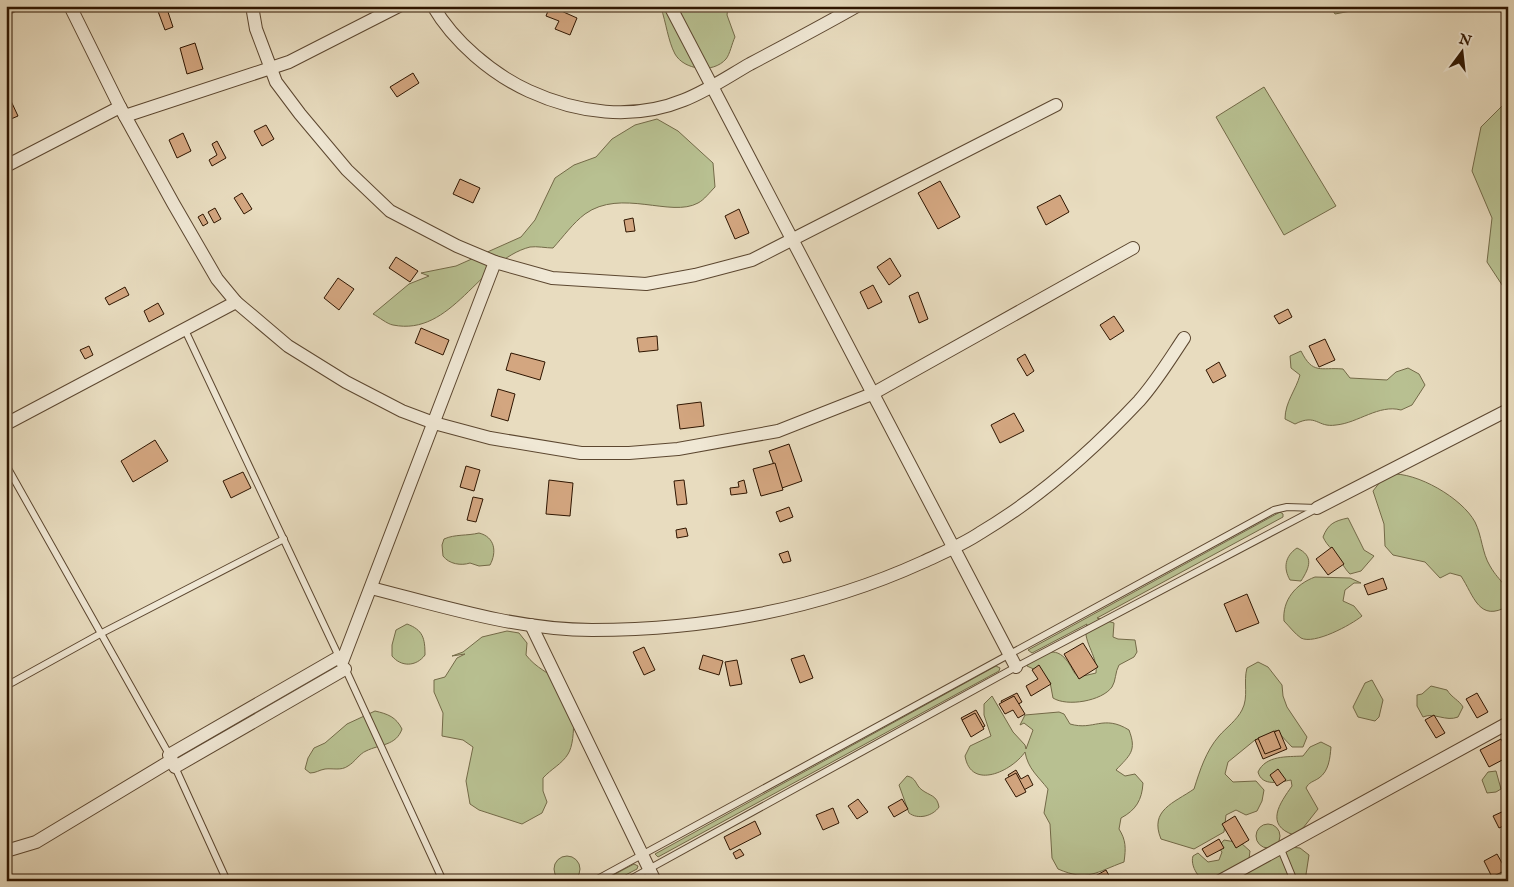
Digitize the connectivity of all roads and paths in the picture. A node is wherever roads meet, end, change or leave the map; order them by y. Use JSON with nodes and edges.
{"nodes":[{"id":1,"x":12,"y":6,"type":"edge"},
{"id":2,"x":70,"y":6,"type":"edge"},
{"id":3,"x":252,"y":6,"type":"edge"},
{"id":4,"x":399,"y":6,"type":"edge"},
{"id":5,"x":433,"y":6,"type":"edge"},
{"id":6,"x":670,"y":6,"type":"edge"},
{"id":7,"x":857,"y":6,"type":"edge"},
{"id":8,"x":6,"y":9,"type":"edge"},
{"id":9,"x":271,"y":70,"type":"junction"},
{"id":10,"x":711,"y":86,"type":"junction"},
{"id":11,"x":1056,"y":105,"type":"dead end"},
{"id":12,"x":123,"y":112,"type":"junction"},
{"id":13,"x":6,"y":166,"type":"edge"},
{"id":14,"x":792,"y":240,"type":"junction"},
{"id":15,"x":1133,"y":248,"type":"dead end"},
{"id":16,"x":495,"y":262,"type":"junction"},
{"id":17,"x":236,"y":302,"type":"junction"},
{"id":18,"x":185,"y":330,"type":"junction"},
{"id":19,"x":1184,"y":338,"type":"dead end"},
{"id":20,"x":872,"y":394,"type":"junction"},
{"id":21,"x":1508,"y":410,"type":"edge"},
{"id":22,"x":434,"y":423,"type":"junction"},
{"id":23,"x":6,"y":424,"type":"edge"},
{"id":24,"x":6,"y":464,"type":"edge"},
{"id":25,"x":1317,"y":508,"type":"junction"},
{"id":26,"x":284,"y":540,"type":"junction"},
{"id":27,"x":954,"y":548,"type":"junction"},
{"id":28,"x":371,"y":588,"type":"junction"},
{"id":29,"x":532,"y":625,"type":"junction"},
{"id":30,"x":100,"y":634,"type":"junction"},
{"id":31,"x":1009,"y":653,"type":"junction"},
{"id":32,"x":342,"y":662,"type":"junction"},
{"id":33,"x":1016,"y":667,"type":"junction"},
{"id":34,"x":6,"y":686,"type":"edge"},
{"id":35,"x":1508,"y":723,"type":"edge"},
{"id":36,"x":172,"y":761,"type":"junction"},
{"id":37,"x":1280,"y":847,"type":"junction"},
{"id":38,"x":6,"y":851,"type":"edge"},
{"id":39,"x":642,"y":855,"type":"junction"},
{"id":40,"x":649,"y":869,"type":"junction"},
{"id":41,"x":228,"y":881,"type":"edge"},
{"id":42,"x":443,"y":881,"type":"edge"},
{"id":43,"x":594,"y":881,"type":"edge"},
{"id":44,"x":627,"y":881,"type":"edge"},
{"id":45,"x":655,"y":881,"type":"edge"},
{"id":46,"x":1220,"y":881,"type":"edge"},
{"id":47,"x":1294,"y":881,"type":"edge"}],
"edges":[{"from":1,"to":8,"type":"street"},
{"from":2,"to":12,"type":"street"},
{"from":3,"to":9,"type":"street"},
{"from":4,"to":9,"type":"street"},
{"from":5,"to":10,"type":"street"},
{"from":6,"to":10,"type":"street"},
{"from":7,"to":10,"type":"street"},
{"from":9,"to":12,"type":"street"},
{"from":9,"to":16,"type":"street"},
{"from":10,"to":14,"type":"street"},
{"from":11,"to":14,"type":"street"},
{"from":12,"to":13,"type":"street"},
{"from":12,"to":17,"type":"street"},
{"from":14,"to":16,"type":"street"},
{"from":14,"to":20,"type":"street"},
{"from":15,"to":20,"type":"street"},
{"from":16,"to":22,"type":"street"},
{"from":17,"to":18,"type":"street"},
{"from":17,"to":22,"type":"street"},
{"from":18,"to":23,"type":"street"},
{"from":18,"to":26,"type":"lane"},
{"from":19,"to":27,"type":"street"},
{"from":20,"to":22,"type":"street"},
{"from":20,"to":27,"type":"street"},
{"from":21,"to":25,"type":"street"},
{"from":22,"to":28,"type":"street"},
{"from":24,"to":30,"type":"lane"},
{"from":25,"to":31,"type":"lane"},
{"from":25,"to":33,"type":"lane"},
{"from":26,"to":30,"type":"lane"},
{"from":26,"to":32,"type":"lane"},
{"from":27,"to":29,"type":"street"},
{"from":27,"to":31,"type":"street"},
{"from":28,"to":29,"type":"street"},
{"from":28,"to":32,"type":"street"},
{"from":29,"to":39,"type":"street"},
{"from":30,"to":34,"type":"lane"},
{"from":30,"to":36,"type":"lane"},
{"from":31,"to":33,"type":"street"},
{"from":31,"to":39,"type":"lane"},
{"from":32,"to":36,"type":"street"},
{"from":32,"to":42,"type":"lane"},
{"from":33,"to":40,"type":"lane"},
{"from":35,"to":37,"type":"street"},
{"from":36,"to":38,"type":"street"},
{"from":36,"to":41,"type":"lane"},
{"from":37,"to":46,"type":"street"},
{"from":37,"to":47,"type":"lane"},
{"from":39,"to":40,"type":"street"},
{"from":39,"to":43,"type":"lane"},
{"from":40,"to":44,"type":"lane"},
{"from":40,"to":45,"type":"street"}]}
